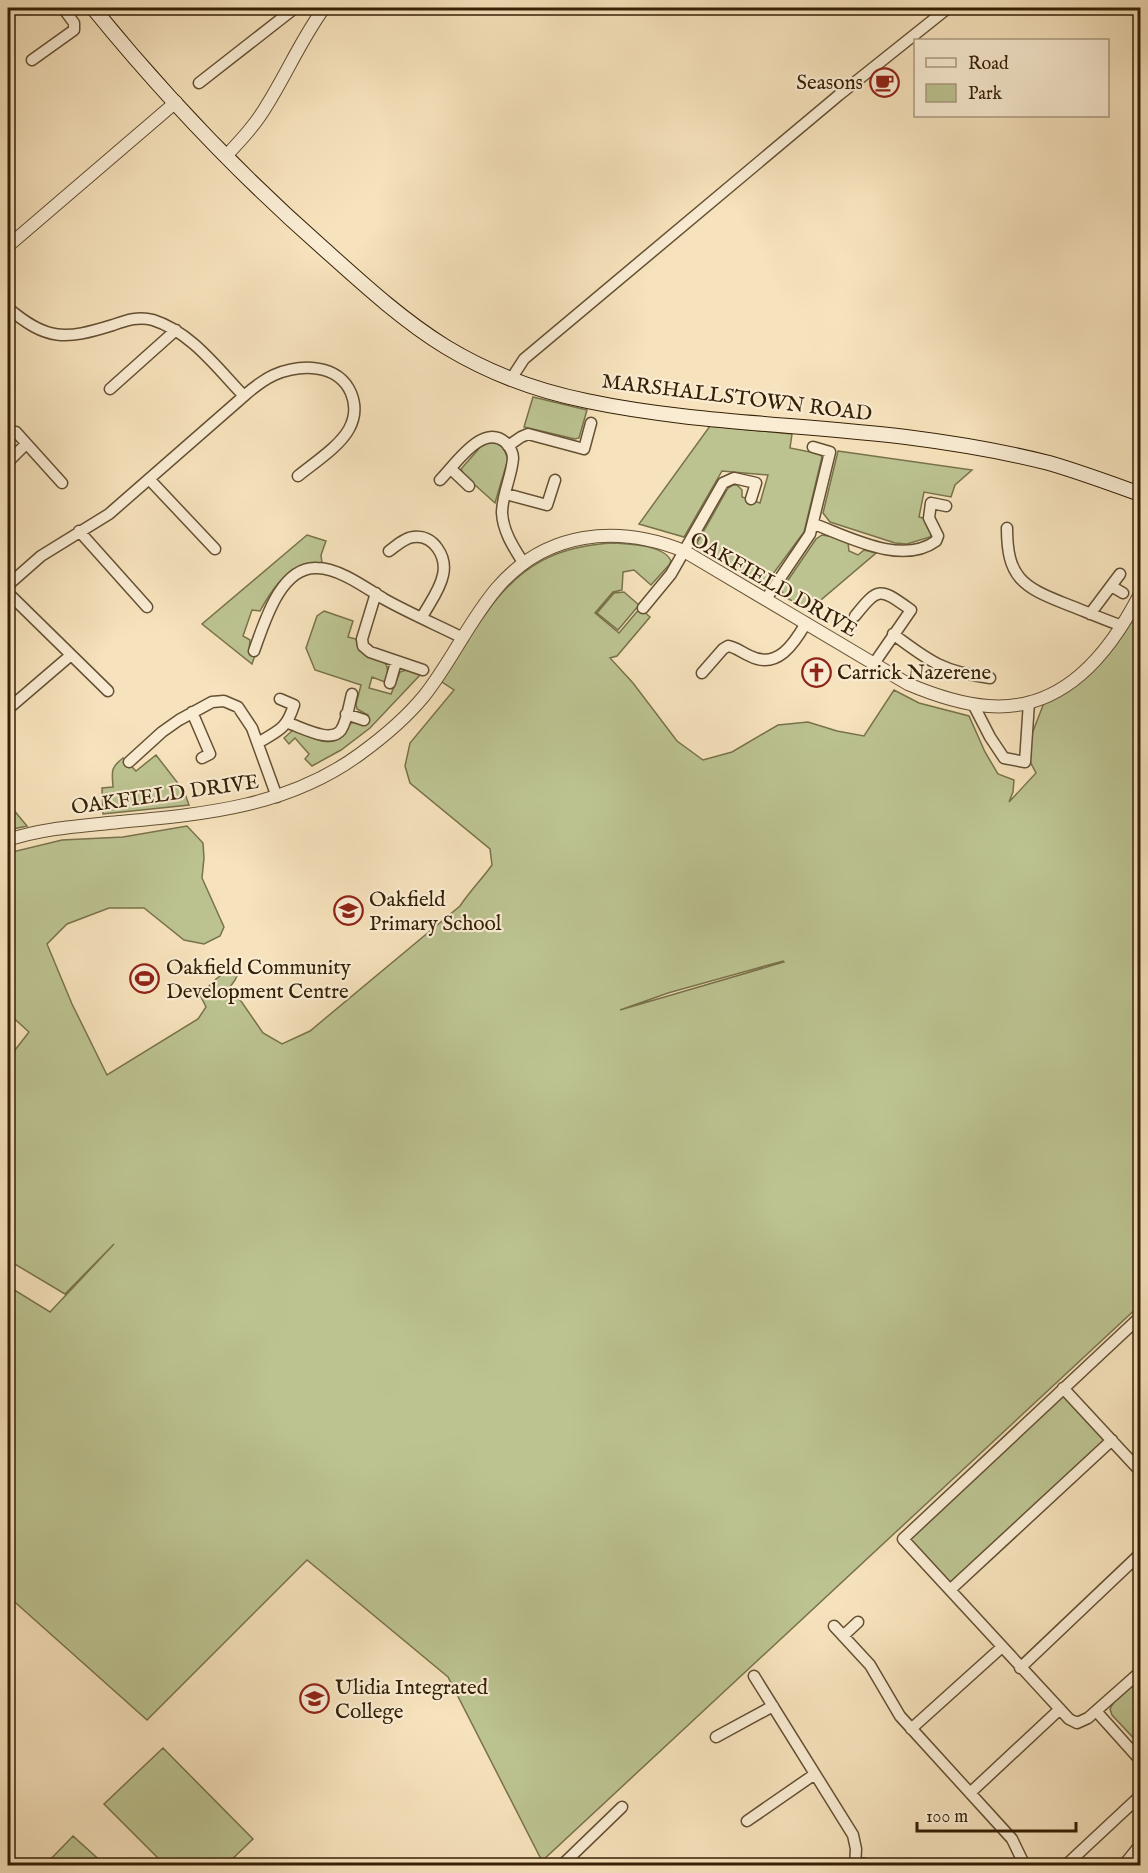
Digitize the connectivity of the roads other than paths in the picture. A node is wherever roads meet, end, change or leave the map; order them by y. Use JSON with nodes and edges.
{"nodes":[{"id":1,"x":63,"y":8,"type":"edge"},
{"id":2,"x":93,"y":8,"type":"edge"},
{"id":3,"x":295,"y":8,"type":"edge"},
{"id":4,"x":948,"y":8,"type":"edge"},
{"id":5,"x":319,"y":9,"type":"edge"},
{"id":6,"x":32,"y":60,"type":"dead end"},
{"id":7,"x":199,"y":83,"type":"dead end"},
{"id":8,"x":176,"y":102,"type":"junction"},
{"id":9,"x":226,"y":156,"type":"junction"},
{"id":10,"x":9,"y":241,"type":"edge"},
{"id":11,"x":8,"y":308,"type":"edge"},
{"id":12,"x":176,"y":330,"type":"junction"},
{"id":13,"x":511,"y":379,"type":"junction"},
{"id":14,"x":110,"y":389,"type":"dead end"},
{"id":15,"x":244,"y":396,"type":"junction"},
{"id":16,"x":591,"y":423,"type":"dead end"},
{"id":17,"x":16,"y":432,"type":"dead end"},
{"id":18,"x":26,"y":444,"type":"junction"},
{"id":19,"x":508,"y":446,"type":"junction"},
{"id":20,"x":813,"y":447,"type":"dead end"},
{"id":21,"x":8,"y":462,"type":"edge"},
{"id":22,"x":451,"y":470,"type":"junction"},
{"id":23,"x":298,"y":476,"type":"dead end"},
{"id":24,"x":149,"y":479,"type":"junction"},
{"id":25,"x":440,"y":480,"type":"dead end"},
{"id":26,"x":555,"y":480,"type":"dead end"},
{"id":27,"x":62,"y":483,"type":"dead end"},
{"id":28,"x":469,"y":486,"type":"dead end"},
{"id":29,"x":506,"y":494,"type":"junction"},
{"id":30,"x":1140,"y":494,"type":"edge"},
{"id":31,"x":751,"y":499,"type":"dead end"},
{"id":32,"x":946,"y":506,"type":"dead end"},
{"id":33,"x":814,"y":524,"type":"junction"},
{"id":34,"x":1007,"y":528,"type":"dead end"},
{"id":35,"x":79,"y":531,"type":"junction"},
{"id":36,"x":215,"y":549,"type":"dead end"},
{"id":37,"x":389,"y":551,"type":"dead end"},
{"id":38,"x":684,"y":551,"type":"junction"},
{"id":39,"x":524,"y":564,"type":"junction"},
{"id":40,"x":1120,"y":574,"type":"dead end"},
{"id":41,"x":8,"y":585,"type":"edge"},
{"id":42,"x":1111,"y":586,"type":"junction"},
{"id":43,"x":8,"y":593,"type":"edge"},
{"id":44,"x":376,"y":593,"type":"junction"},
{"id":45,"x":1124,"y":593,"type":"dead end"},
{"id":46,"x":1140,"y":594,"type":"edge"},
{"id":47,"x":766,"y":599,"type":"junction"},
{"id":48,"x":147,"y":607,"type":"dead end"},
{"id":49,"x":644,"y":608,"type":"dead end"},
{"id":50,"x":1090,"y":614,"type":"junction"},
{"id":51,"x":855,"y":616,"type":"dead end"},
{"id":52,"x":422,"y":617,"type":"junction"},
{"id":53,"x":806,"y":623,"type":"junction"},
{"id":54,"x":1122,"y":626,"type":"junction"},
{"id":55,"x":893,"y":634,"type":"junction"},
{"id":56,"x":463,"y":638,"type":"junction"},
{"id":57,"x":254,"y":651,"type":"dead end"},
{"id":58,"x":71,"y":655,"type":"junction"},
{"id":59,"x":396,"y":662,"type":"junction"},
{"id":60,"x":873,"y":665,"type":"junction"},
{"id":61,"x":423,"y":670,"type":"dead end"},
{"id":62,"x":702,"y":673,"type":"dead end"},
{"id":63,"x":990,"y":678,"type":"dead end"},
{"id":64,"x":390,"y":683,"type":"dead end"},
{"id":65,"x":108,"y":691,"type":"dead end"},
{"id":66,"x":352,"y":694,"type":"dead end"},
{"id":67,"x":280,"y":699,"type":"dead end"},
{"id":68,"x":1029,"y":702,"type":"junction"},
{"id":69,"x":973,"y":704,"type":"junction"},
{"id":70,"x":8,"y":709,"type":"edge"},
{"id":71,"x":192,"y":712,"type":"junction"},
{"id":72,"x":346,"y":714,"type":"junction"},
{"id":73,"x":364,"y":720,"type":"dead end"},
{"id":74,"x":288,"y":723,"type":"junction"},
{"id":75,"x":258,"y":743,"type":"junction"},
{"id":76,"x":210,"y":753,"type":"dead end"},
{"id":77,"x":129,"y":762,"type":"dead end"},
{"id":78,"x":277,"y":797,"type":"junction"},
{"id":79,"x":8,"y":840,"type":"edge"},
{"id":80,"x":1140,"y":1317,"type":"edge"},
{"id":81,"x":1064,"y":1388,"type":"junction"},
{"id":82,"x":1112,"y":1440,"type":"junction"},
{"id":83,"x":1140,"y":1471,"type":"edge"},
{"id":84,"x":1140,"y":1554,"type":"edge"},
{"id":85,"x":950,"y":1590,"type":"junction"},
{"id":86,"x":858,"y":1622,"type":"dead end"},
{"id":87,"x":834,"y":1626,"type":"dead end"},
{"id":88,"x":843,"y":1636,"type":"junction"},
{"id":89,"x":1002,"y":1647,"type":"junction"},
{"id":90,"x":1020,"y":1668,"type":"junction"},
{"id":91,"x":1140,"y":1672,"type":"edge"},
{"id":92,"x":754,"y":1676,"type":"dead end"},
{"id":93,"x":773,"y":1706,"type":"junction"},
{"id":94,"x":1060,"y":1709,"type":"junction"},
{"id":95,"x":1096,"y":1712,"type":"junction"},
{"id":96,"x":911,"y":1729,"type":"junction"},
{"id":97,"x":716,"y":1737,"type":"dead end"},
{"id":98,"x":1140,"y":1760,"type":"edge"},
{"id":99,"x":815,"y":1774,"type":"junction"},
{"id":100,"x":970,"y":1793,"type":"junction"},
{"id":101,"x":1140,"y":1796,"type":"edge"},
{"id":102,"x":622,"y":1807,"type":"dead end"},
{"id":103,"x":747,"y":1821,"type":"dead end"},
{"id":104,"x":1140,"y":1845,"type":"edge"},
{"id":105,"x":855,"y":1864,"type":"edge"},
{"id":106,"x":561,"y":1866,"type":"edge"},
{"id":107,"x":875,"y":1866,"type":"edge"},
{"id":108,"x":1025,"y":1866,"type":"edge"},
{"id":109,"x":1065,"y":1866,"type":"edge"},
{"id":110,"x":1123,"y":1866,"type":"edge"}],
"edges":[{"from":1,"to":6,"type":"street"},
{"from":2,"to":8,"type":"main road","name":"MARSHALLSTOWN ROAD"},
{"from":3,"to":7,"type":"street"},
{"from":4,"to":13,"type":"street"},
{"from":5,"to":9,"type":"street"},
{"from":8,"to":9,"type":"main road","name":"MARSHALLSTOWN ROAD"},
{"from":8,"to":10,"type":"street"},
{"from":9,"to":13,"type":"main road","name":"MARSHALLSTOWN ROAD"},
{"from":11,"to":12,"type":"street"},
{"from":12,"to":14,"type":"street"},
{"from":12,"to":15,"type":"street"},
{"from":13,"to":30,"type":"main road","name":"MARSHALLSTOWN ROAD"},
{"from":15,"to":23,"type":"street"},
{"from":15,"to":24,"type":"street"},
{"from":16,"to":19,"type":"street"},
{"from":17,"to":18,"type":"street"},
{"from":18,"to":21,"type":"street"},
{"from":18,"to":27,"type":"street"},
{"from":19,"to":22,"type":"street"},
{"from":19,"to":29,"type":"street"},
{"from":20,"to":33,"type":"street"},
{"from":22,"to":25,"type":"street"},
{"from":22,"to":28,"type":"street"},
{"from":24,"to":35,"type":"street"},
{"from":24,"to":36,"type":"street"},
{"from":26,"to":29,"type":"street"},
{"from":29,"to":39,"type":"street"},
{"from":31,"to":38,"type":"street"},
{"from":32,"to":33,"type":"street"},
{"from":33,"to":47,"type":"street"},
{"from":34,"to":50,"type":"street"},
{"from":35,"to":41,"type":"street"},
{"from":35,"to":48,"type":"street"},
{"from":37,"to":52,"type":"street"},
{"from":38,"to":39,"type":"street","name":"OAKFIELD DRIVE"},
{"from":38,"to":47,"type":"street","name":"OAKFIELD DRIVE"},
{"from":38,"to":49,"type":"street"},
{"from":39,"to":56,"type":"street","name":"OAKFIELD DRIVE"},
{"from":40,"to":42,"type":"street"},
{"from":42,"to":45,"type":"street"},
{"from":42,"to":50,"type":"street"},
{"from":43,"to":58,"type":"street"},
{"from":44,"to":52,"type":"street"},
{"from":44,"to":57,"type":"street"},
{"from":44,"to":59,"type":"street"},
{"from":46,"to":54,"type":"street","name":"OAKFIELD DRIVE"},
{"from":47,"to":53,"type":"street","name":"OAKFIELD DRIVE"},
{"from":50,"to":54,"type":"street"},
{"from":51,"to":55,"type":"street"},
{"from":52,"to":56,"type":"street"},
{"from":53,"to":60,"type":"street","name":"OAKFIELD DRIVE"},
{"from":53,"to":62,"type":"street"},
{"from":54,"to":68,"type":"street","name":"OAKFIELD DRIVE"},
{"from":55,"to":60,"type":"street"},
{"from":55,"to":63,"type":"street"},
{"from":56,"to":78,"type":"street","name":"OAKFIELD DRIVE"},
{"from":58,"to":65,"type":"street"},
{"from":58,"to":70,"type":"street"},
{"from":59,"to":61,"type":"street"},
{"from":59,"to":64,"type":"street"},
{"from":60,"to":69,"type":"street","name":"OAKFIELD DRIVE"},
{"from":66,"to":72,"type":"street"},
{"from":67,"to":74,"type":"street"},
{"from":68,"to":69,"type":"street","name":"OAKFIELD DRIVE"},
{"from":68,"to":69,"type":"street"},
{"from":71,"to":75,"type":"street"},
{"from":71,"to":76,"type":"street"},
{"from":71,"to":77,"type":"street"},
{"from":72,"to":73,"type":"street"},
{"from":72,"to":74,"type":"street"},
{"from":74,"to":75,"type":"street"},
{"from":75,"to":78,"type":"street"},
{"from":78,"to":79,"type":"street","name":"OAKFIELD DRIVE"},
{"from":80,"to":81,"type":"street"},
{"from":81,"to":82,"type":"street"},
{"from":81,"to":85,"type":"street"},
{"from":82,"to":83,"type":"street"},
{"from":82,"to":85,"type":"street"},
{"from":84,"to":90,"type":"street"},
{"from":85,"to":89,"type":"street"},
{"from":86,"to":88,"type":"street"},
{"from":87,"to":88,"type":"street"},
{"from":88,"to":96,"type":"street"},
{"from":89,"to":90,"type":"street"},
{"from":89,"to":96,"type":"street"},
{"from":90,"to":94,"type":"street"},
{"from":91,"to":95,"type":"street"},
{"from":92,"to":93,"type":"street"},
{"from":93,"to":97,"type":"street"},
{"from":93,"to":99,"type":"street"},
{"from":94,"to":95,"type":"street"},
{"from":94,"to":100,"type":"street"},
{"from":95,"to":98,"type":"street"},
{"from":96,"to":100,"type":"street"},
{"from":99,"to":103,"type":"street"},
{"from":99,"to":105,"type":"street"},
{"from":100,"to":108,"type":"street"},
{"from":101,"to":109,"type":"street"},
{"from":102,"to":106,"type":"street"},
{"from":104,"to":110,"type":"street"},
{"from":105,"to":107,"type":"street"}]}
